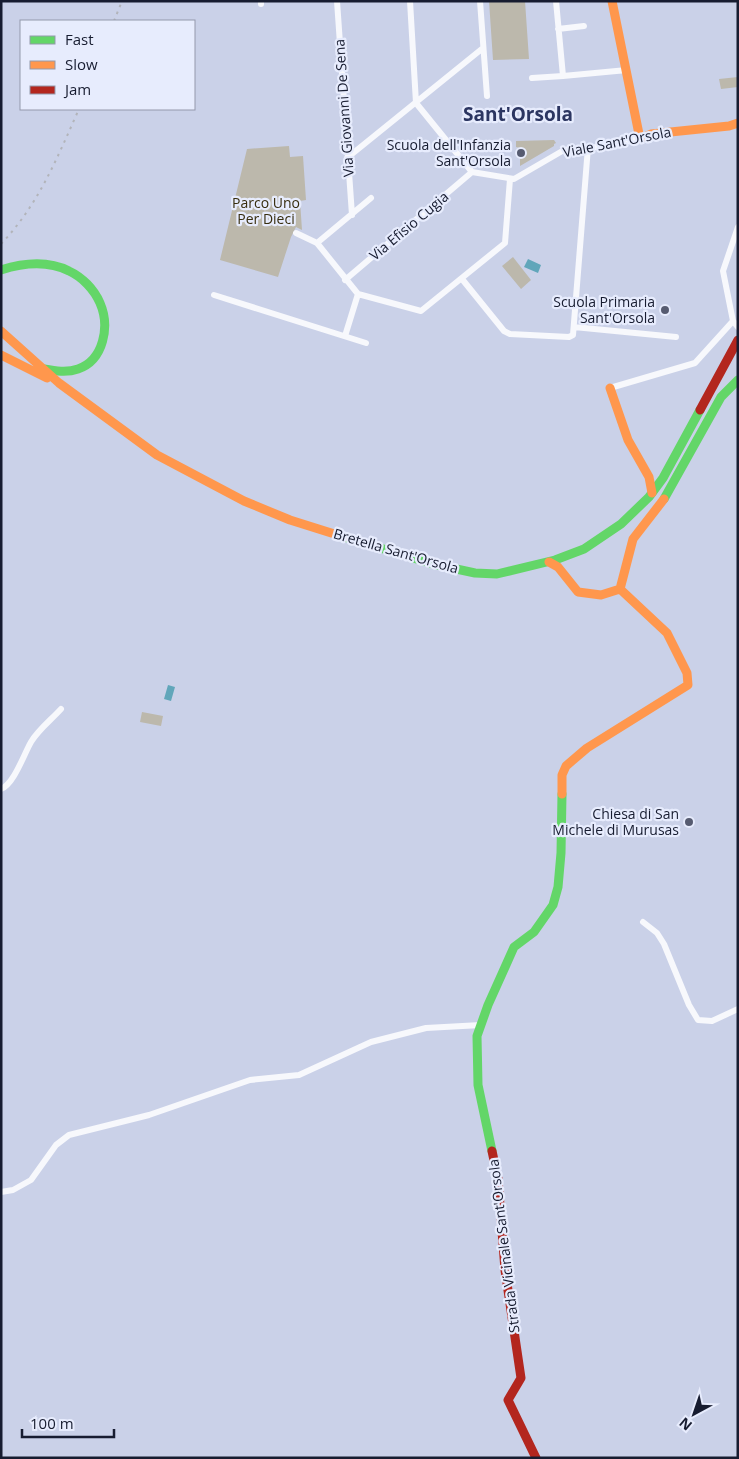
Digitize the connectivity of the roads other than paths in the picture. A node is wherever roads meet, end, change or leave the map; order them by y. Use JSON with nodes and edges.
{"nodes":[{"id":1,"x":337,"y":1,"type":"edge"},
{"id":2,"x":410,"y":1,"type":"edge"},
{"id":3,"x":480,"y":1,"type":"edge"},
{"id":4,"x":556,"y":1,"type":"edge"},
{"id":5,"x":612,"y":1,"type":"edge"},
{"id":6,"x":584,"y":26,"type":"dead end"},
{"id":7,"x":558,"y":29,"type":"junction"},
{"id":8,"x":483,"y":48,"type":"junction"},
{"id":9,"x":627,"y":70,"type":"junction"},
{"id":10,"x":563,"y":76,"type":"junction"},
{"id":11,"x":532,"y":78,"type":"dead end"},
{"id":12,"x":487,"y":96,"type":"dead end"},
{"id":13,"x":416,"y":103,"type":"junction"},
{"id":14,"x":738,"y":123,"type":"edge"},
{"id":15,"x":640,"y":140,"type":"junction"},
{"id":16,"x":588,"y":147,"type":"junction"},
{"id":17,"x":347,"y":158,"type":"junction"},
{"id":18,"x":472,"y":172,"type":"junction"},
{"id":19,"x":510,"y":179,"type":"junction"},
{"id":20,"x":371,"y":198,"type":"dead end"},
{"id":21,"x":352,"y":215,"type":"junction"},
{"id":22,"x":738,"y":227,"type":"edge"},
{"id":23,"x":296,"y":233,"type":"dead end"},
{"id":24,"x":316,"y":243,"type":"junction"},
{"id":25,"x":1,"y":270,"type":"edge"},
{"id":26,"x":462,"y":279,"type":"junction"},
{"id":27,"x":346,"y":280,"type":"junction"},
{"id":28,"x":358,"y":294,"type":"junction"},
{"id":29,"x":214,"y":295,"type":"dead end"},
{"id":30,"x":736,"y":324,"type":"edge"},
{"id":31,"x":574,"y":327,"type":"junction"},
{"id":32,"x":1,"y":330,"type":"edge"},
{"id":33,"x":345,"y":336,"type":"junction"},
{"id":34,"x":676,"y":337,"type":"dead end"},
{"id":35,"x":738,"y":340,"type":"edge"},
{"id":36,"x":366,"y":343,"type":"dead end"},
{"id":37,"x":1,"y":355,"type":"edge"},
{"id":38,"x":42,"y":368,"type":"junction"},
{"id":39,"x":738,"y":380,"type":"edge"},
{"id":40,"x":59,"y":383,"type":"junction"},
{"id":41,"x":610,"y":388,"type":"joint"},
{"id":42,"x":669,"y":467,"type":"junction"},
{"id":43,"x":646,"y":468,"type":"junction"},
{"id":44,"x":652,"y":493,"type":"junction"},
{"id":45,"x":568,"y":555,"type":"junction"},
{"id":46,"x":549,"y":562,"type":"junction"},
{"id":47,"x":566,"y":577,"type":"junction"},
{"id":48,"x":620,"y":589,"type":"junction"},
{"id":49,"x":60,"y":709,"type":"dead end"},
{"id":50,"x":1,"y":789,"type":"edge"},
{"id":51,"x":643,"y":922,"type":"dead end"},
{"id":52,"x":738,"y":1009,"type":"edge"},
{"id":53,"x":481,"y":1025,"type":"junction"},
{"id":54,"x":1,"y":1192,"type":"edge"},
{"id":55,"x":536,"y":1458,"type":"edge"}],
"edges":[{"from":1,"to":17,"type":"street","name":"Via Giovanni De Sena"},
{"from":2,"to":13,"type":"street"},
{"from":3,"to":8,"type":"street"},
{"from":4,"to":7,"type":"street"},
{"from":5,"to":9,"type":"street"},
{"from":6,"to":7,"type":"street"},
{"from":7,"to":10,"type":"street"},
{"from":8,"to":12,"type":"street"},
{"from":8,"to":13,"type":"street"},
{"from":9,"to":10,"type":"street"},
{"from":9,"to":15,"type":"street"},
{"from":10,"to":11,"type":"street"},
{"from":13,"to":17,"type":"street"},
{"from":13,"to":18,"type":"street"},
{"from":14,"to":15,"type":"street","name":"Viale Sant'Orsola"},
{"from":15,"to":16,"type":"street","name":"Viale Sant'Orsola"},
{"from":16,"to":19,"type":"street","name":"Viale Sant'Orsola"},
{"from":16,"to":31,"type":"street"},
{"from":17,"to":21,"type":"street","name":"Via Giovanni De Sena"},
{"from":18,"to":19,"type":"street"},
{"from":18,"to":27,"type":"street","name":"Via Efisio Cugia"},
{"from":19,"to":26,"type":"street"},
{"from":20,"to":21,"type":"street"},
{"from":21,"to":24,"type":"street"},
{"from":22,"to":30,"type":"street"},
{"from":23,"to":24,"type":"street"},
{"from":24,"to":27,"type":"street"},
{"from":25,"to":38,"type":"street"},
{"from":26,"to":28,"type":"street"},
{"from":26,"to":31,"type":"street"},
{"from":27,"to":28,"type":"street"},
{"from":28,"to":33,"type":"street"},
{"from":29,"to":33,"type":"street"},
{"from":30,"to":41,"type":"street"},
{"from":31,"to":34,"type":"street"},
{"from":32,"to":38,"type":"street","name":"Bretella Sant'Orsola"},
{"from":33,"to":36,"type":"street"},
{"from":35,"to":42,"type":"street","name":"Bretella Sant'Orsola"},
{"from":37,"to":40,"type":"street"},
{"from":38,"to":40,"type":"street","name":"Bretella Sant'Orsola"},
{"from":39,"to":48,"type":"street"},
{"from":40,"to":46,"type":"street","name":"Bretella Sant'Orsola"},
{"from":41,"to":43,"type":"street"},
{"from":42,"to":43,"type":"street"},
{"from":42,"to":44,"type":"street","name":"Bretella Sant'Orsola"},
{"from":43,"to":44,"type":"street"},
{"from":44,"to":45,"type":"street","name":"Bretella Sant'Orsola"},
{"from":45,"to":46,"type":"street","name":"Bretella Sant'Orsola"},
{"from":45,"to":47,"type":"street"},
{"from":46,"to":47,"type":"street"},
{"from":47,"to":48,"type":"street"},
{"from":48,"to":53,"type":"street","name":"Strada Vicinale Sant'Orsola"},
{"from":49,"to":50,"type":"street"},
{"from":51,"to":52,"type":"street"},
{"from":53,"to":54,"type":"street"},
{"from":53,"to":55,"type":"street","name":"Strada Vicinale Sant'Orsola"}]}
